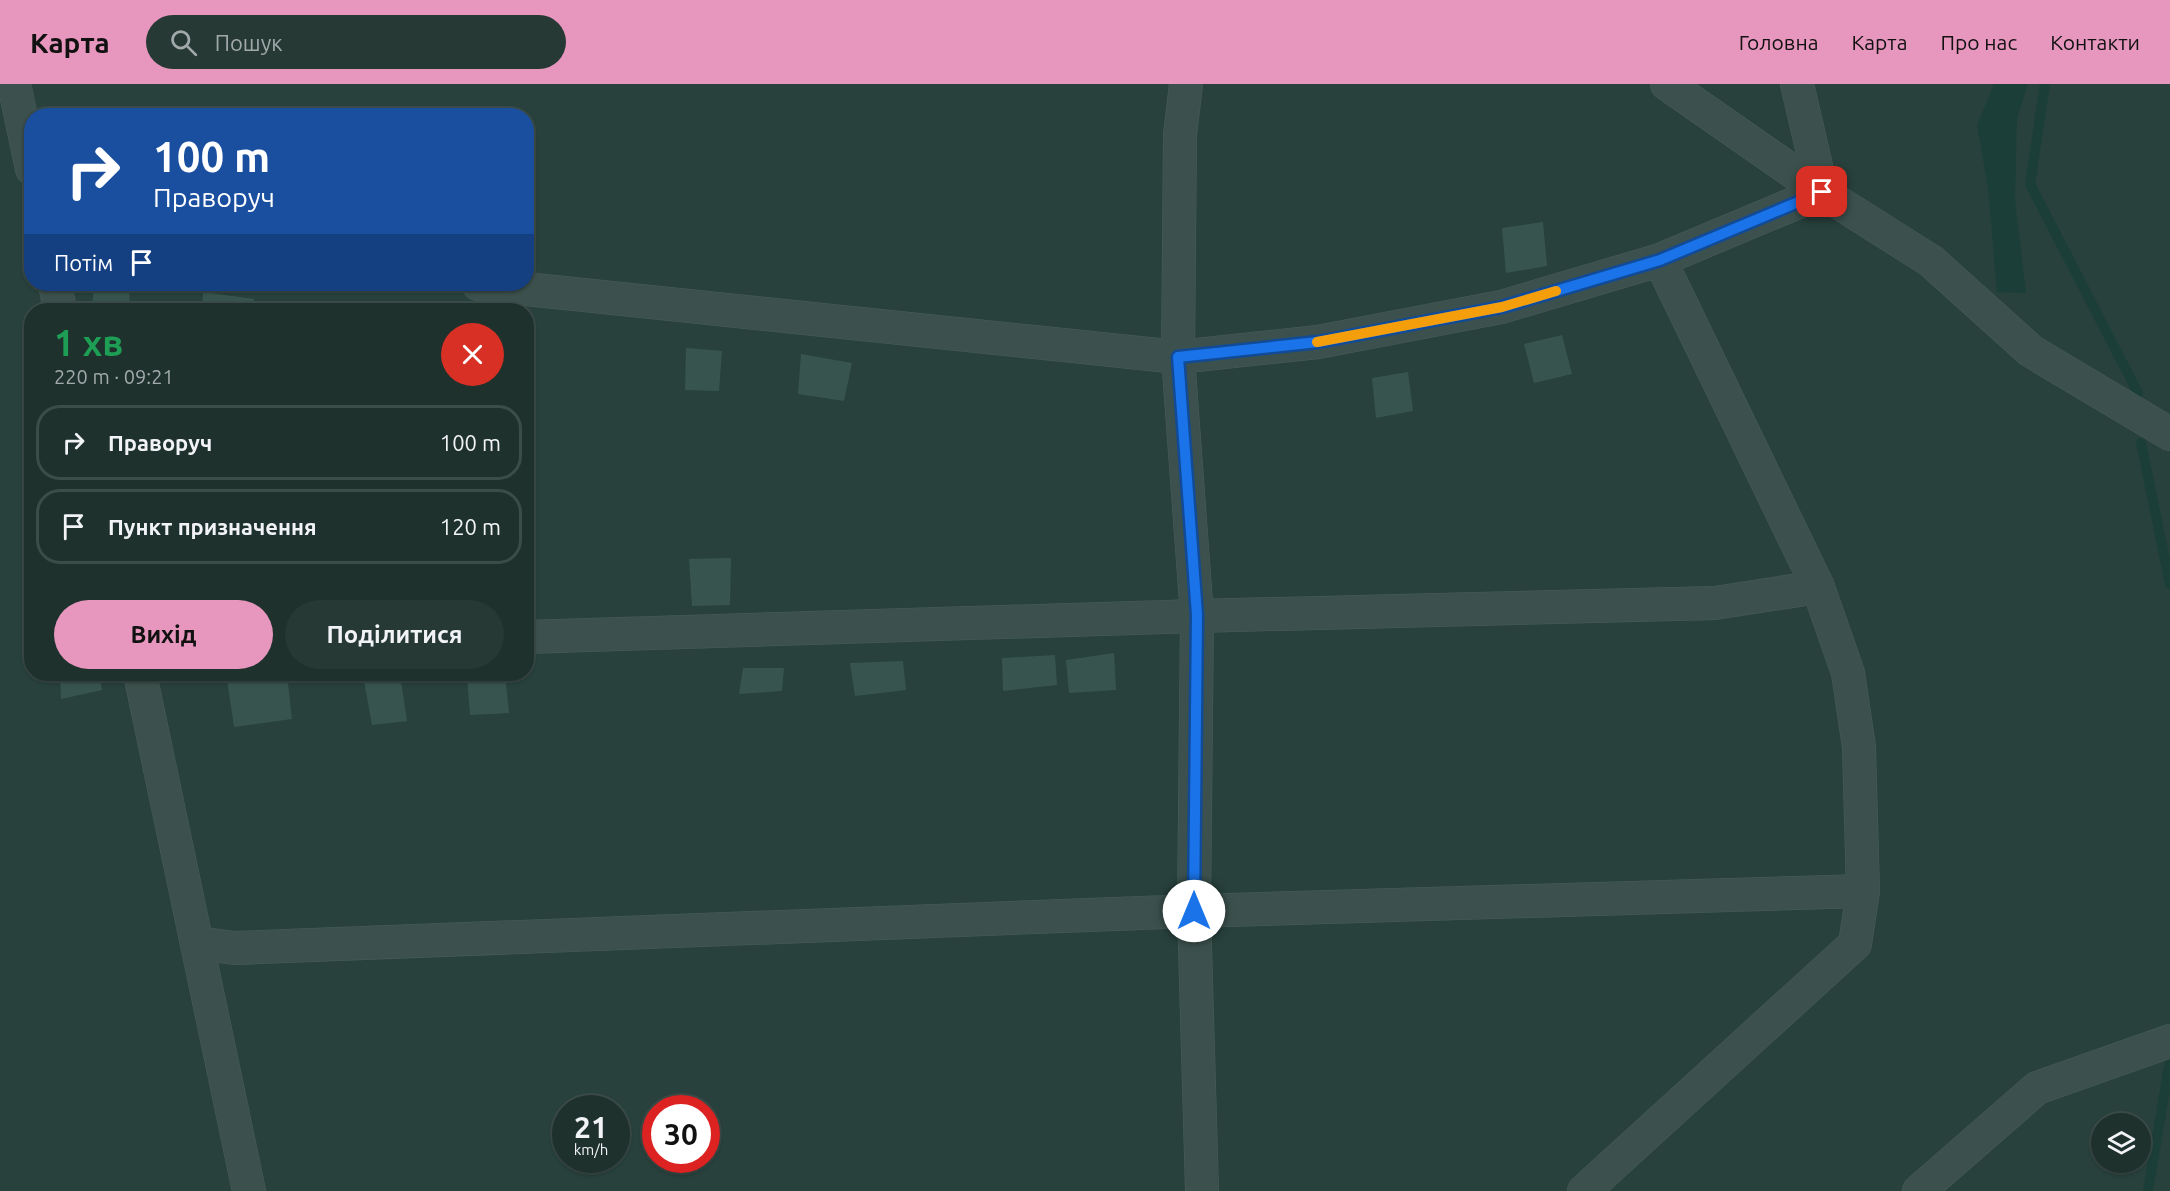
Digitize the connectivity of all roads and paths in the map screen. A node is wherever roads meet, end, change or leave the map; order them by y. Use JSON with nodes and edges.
{"nodes":[{"id":1,"x":14,"y":84,"type":"edge"},
{"id":2,"x":1186,"y":84,"type":"edge"},
{"id":3,"x":1667,"y":84,"type":"edge"},
{"id":4,"x":1797,"y":84,"type":"edge"},
{"id":5,"x":24,"y":131,"type":"edge"},
{"id":6,"x":1822,"y":192,"type":"junction"},
{"id":7,"x":1660,"y":260,"type":"junction"},
{"id":8,"x":534,"y":290,"type":"edge"},
{"id":9,"x":1178,"y":357,"type":"junction"},
{"id":10,"x":2170,"y":434,"type":"edge"},
{"id":11,"x":1818,"y":588,"type":"junction"},
{"id":12,"x":1197,"y":615,"type":"junction"},
{"id":13,"x":534,"y":637,"type":"edge"},
{"id":14,"x":142,"y":681,"type":"edge"},
{"id":15,"x":1863,"y":891,"type":"junction"},
{"id":16,"x":1194,"y":911,"type":"junction"},
{"id":17,"x":198,"y":943,"type":"junction"},
{"id":18,"x":2170,"y":1041,"type":"edge"},
{"id":19,"x":249,"y":1191,"type":"edge"},
{"id":20,"x":1202,"y":1191,"type":"edge"},
{"id":21,"x":1584,"y":1191,"type":"edge"},
{"id":22,"x":1919,"y":1191,"type":"edge"}],
"edges":[{"from":1,"to":5,"type":"street"},
{"from":2,"to":9,"type":"street"},
{"from":3,"to":6,"type":"street"},
{"from":4,"to":6,"type":"street"},
{"from":6,"to":7,"type":"street"},
{"from":6,"to":10,"type":"street"},
{"from":7,"to":9,"type":"street"},
{"from":7,"to":11,"type":"street"},
{"from":8,"to":9,"type":"street"},
{"from":9,"to":12,"type":"street"},
{"from":11,"to":12,"type":"street"},
{"from":11,"to":15,"type":"street"},
{"from":12,"to":13,"type":"street"},
{"from":12,"to":16,"type":"street"},
{"from":14,"to":17,"type":"street"},
{"from":15,"to":16,"type":"street"},
{"from":15,"to":21,"type":"street"},
{"from":16,"to":17,"type":"street"},
{"from":16,"to":20,"type":"street"},
{"from":17,"to":19,"type":"street"},
{"from":18,"to":22,"type":"street"}]}
